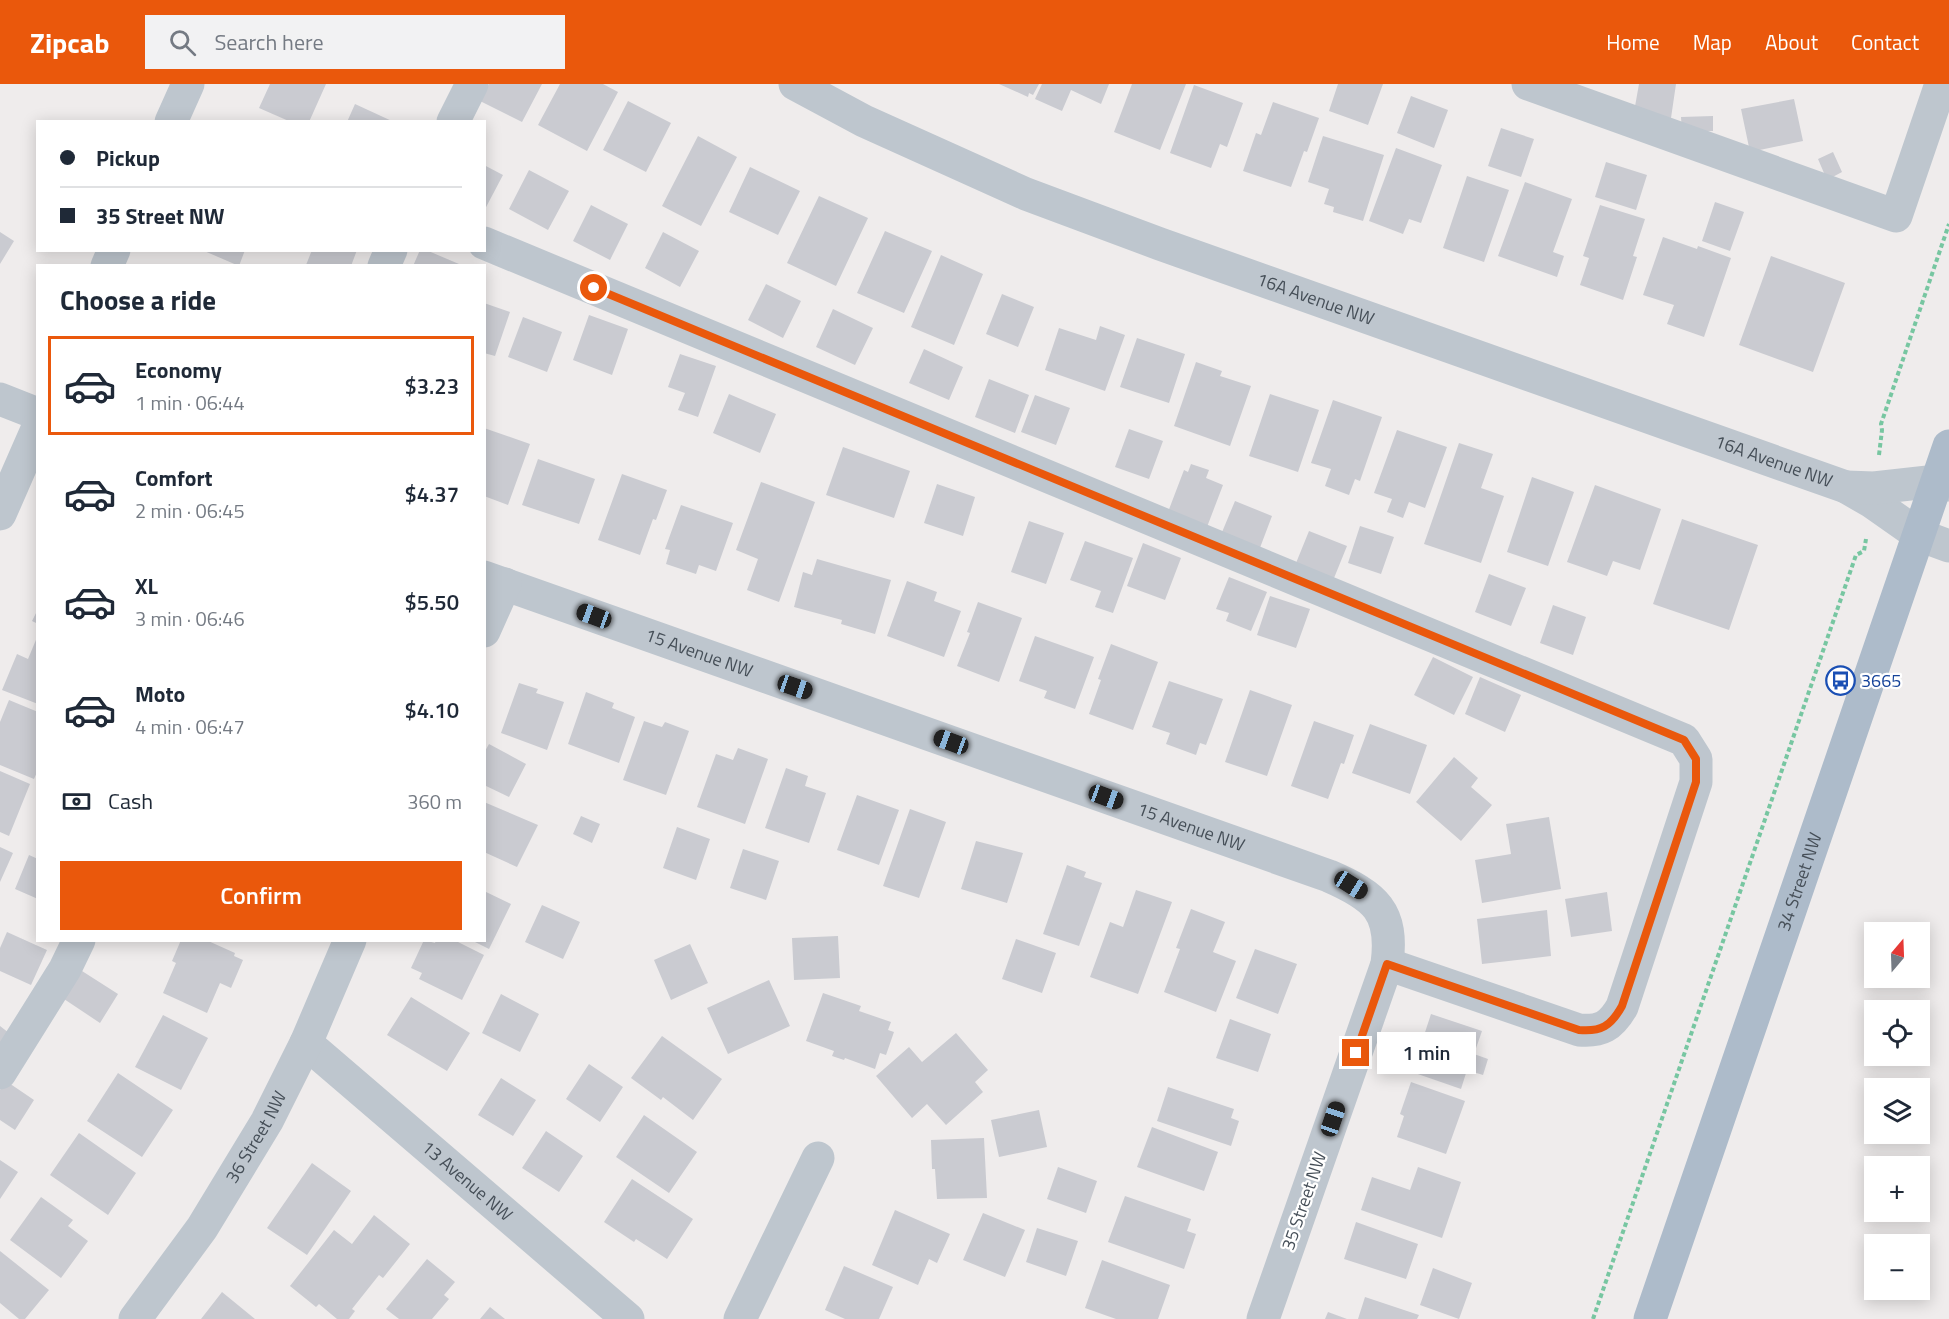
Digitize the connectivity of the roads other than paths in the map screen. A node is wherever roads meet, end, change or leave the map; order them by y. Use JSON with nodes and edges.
{"nodes":[{"id":1,"x":188,"y":84,"type":"edge"},
{"id":2,"x":472,"y":84,"type":"edge"},
{"id":3,"x":795,"y":84,"type":"edge"},
{"id":4,"x":1528,"y":84,"type":"edge"},
{"id":5,"x":1941,"y":84,"type":"edge"},
{"id":6,"x":172,"y":120,"type":"edge"},
{"id":7,"x":454,"y":120,"type":"edge"},
{"id":8,"x":486,"y":244,"type":"edge"},
{"id":9,"x":0,"y":399,"type":"edge"},
{"id":10,"x":36,"y":413,"type":"edge"},
{"id":11,"x":36,"y":432,"type":"edge"},
{"id":12,"x":1949,"y":446,"type":"edge"},
{"id":13,"x":1943,"y":483,"type":"edge"},
{"id":14,"x":1846,"y":487,"type":"junction"},
{"id":15,"x":0,"y":514,"type":"edge"},
{"id":16,"x":1934,"y":541,"type":"edge"},
{"id":17,"x":495,"y":580,"type":"edge"},
{"id":18,"x":486,"y":622,"type":"edge"},
{"id":19,"x":1381,"y":911,"type":"joint"},
{"id":20,"x":78,"y":942,"type":"edge"},
{"id":21,"x":349,"y":942,"type":"edge"},
{"id":22,"x":1387,"y":964,"type":"junction"},
{"id":23,"x":306,"y":1043,"type":"junction"},
{"id":24,"x":0,"y":1073,"type":"edge"},
{"id":25,"x":818,"y":1158,"type":"dead end"},
{"id":26,"x":135,"y":1319,"type":"edge"},
{"id":27,"x":628,"y":1319,"type":"edge"},
{"id":28,"x":740,"y":1319,"type":"edge"},
{"id":29,"x":1263,"y":1319,"type":"edge"},
{"id":30,"x":1650,"y":1319,"type":"edge"}],
"edges":[{"from":1,"to":6,"type":"street"},
{"from":2,"to":7,"type":"street"},
{"from":3,"to":14,"type":"street","name":"16A Avenue NW"},
{"from":4,"to":5,"type":"street"},
{"from":8,"to":22,"type":"street"},
{"from":9,"to":10,"type":"street"},
{"from":11,"to":15,"type":"street"},
{"from":12,"to":13,"type":"main road","name":"34 Street NW"},
{"from":13,"to":14,"type":"street","name":"16A Avenue NW"},
{"from":13,"to":16,"type":"main road","name":"34 Street NW"},
{"from":14,"to":16,"type":"street","name":"16A Avenue NW"},
{"from":16,"to":30,"type":"main road","name":"34 Street NW"},
{"from":17,"to":18,"type":"street"},
{"from":17,"to":19,"type":"street","name":"15 Avenue NW"},
{"from":19,"to":22,"type":"street","name":"35 Street NW"},
{"from":20,"to":24,"type":"street"},
{"from":21,"to":23,"type":"street","name":"36 Street NW"},
{"from":22,"to":29,"type":"street","name":"35 Street NW"},
{"from":23,"to":26,"type":"street","name":"36 Street NW"},
{"from":23,"to":27,"type":"street","name":"13 Avenue NW"},
{"from":25,"to":28,"type":"street"}]}
